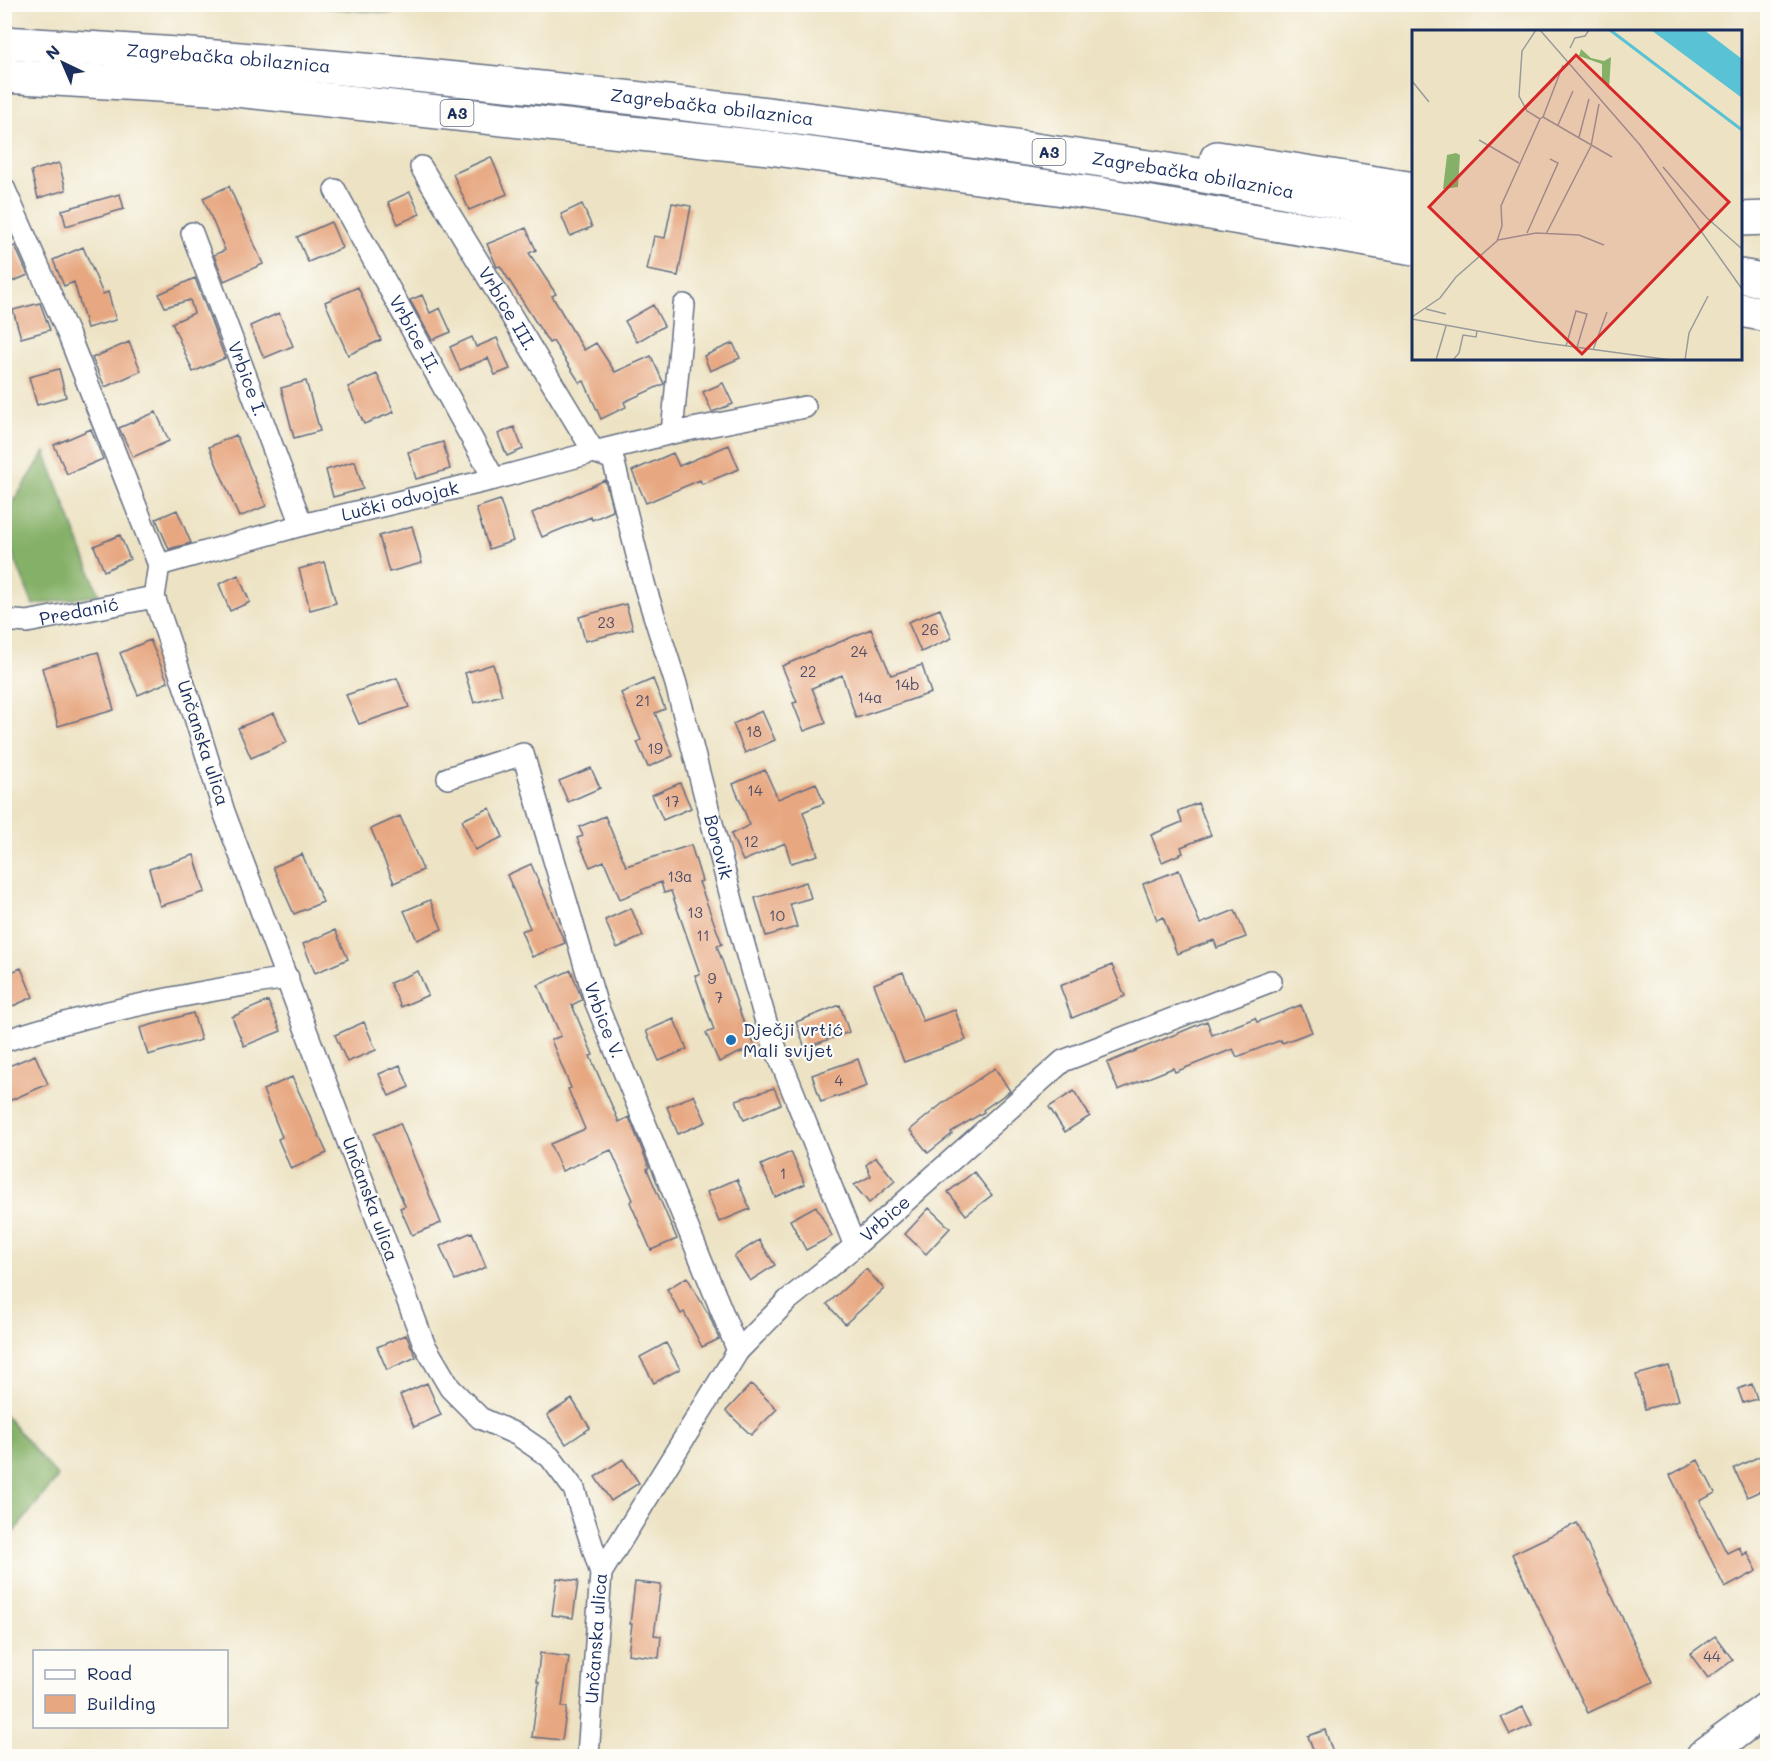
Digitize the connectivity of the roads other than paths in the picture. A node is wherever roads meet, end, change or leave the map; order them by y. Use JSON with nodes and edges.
{"nodes":[{"id":1,"x":4,"y":43,"type":"edge"},
{"id":2,"x":4,"y":76,"type":"edge"},
{"id":3,"x":422,"y":167,"type":"dead end"},
{"id":4,"x":1172,"y":171,"type":"junction"},
{"id":5,"x":4,"y":188,"type":"edge"},
{"id":6,"x":1412,"y":189,"type":"edge"},
{"id":7,"x":334,"y":190,"type":"dead end"},
{"id":8,"x":1412,"y":216,"type":"edge"},
{"id":9,"x":1767,"y":218,"type":"edge"},
{"id":10,"x":1742,"y":219,"type":"edge"},
{"id":11,"x":192,"y":233,"type":"dead end"},
{"id":12,"x":1412,"y":248,"type":"edge"},
{"id":13,"x":1742,"y":276,"type":"edge"},
{"id":14,"x":1767,"y":281,"type":"edge"},
{"id":15,"x":684,"y":305,"type":"dead end"},
{"id":16,"x":1742,"y":310,"type":"edge"},
{"id":17,"x":1767,"y":315,"type":"edge"},
{"id":18,"x":1742,"y":331,"type":"edge"},
{"id":19,"x":1767,"y":336,"type":"edge"},
{"id":20,"x":805,"y":407,"type":"dead end"},
{"id":21,"x":672,"y":434,"type":"junction"},
{"id":22,"x":594,"y":452,"type":"junction"},
{"id":23,"x":494,"y":479,"type":"junction"},
{"id":24,"x":302,"y":525,"type":"junction"},
{"id":25,"x":159,"y":565,"type":"junction"},
{"id":26,"x":154,"y":597,"type":"junction"},
{"id":27,"x":4,"y":620,"type":"edge"},
{"id":28,"x":448,"y":778,"type":"dead end"},
{"id":29,"x":288,"y":978,"type":"junction"},
{"id":30,"x":1271,"y":981,"type":"dead end"},
{"id":31,"x":4,"y":1041,"type":"edge"},
{"id":32,"x":855,"y":1245,"type":"junction"},
{"id":33,"x":738,"y":1351,"type":"junction"},
{"id":34,"x":601,"y":1574,"type":"junction"},
{"id":35,"x":1767,"y":1708,"type":"edge"},
{"id":36,"x":588,"y":1756,"type":"edge"},
{"id":37,"x":1703,"y":1756,"type":"edge"}],
"edges":[{"from":1,"to":4,"type":"main road","name":"Zagrebačka obilaznica","number":"A3"},
{"from":2,"to":12,"type":"main road","name":"Zagrebačka obilaznica","number":"A3"},
{"from":3,"to":22,"type":"street","name":"Vrbice III."},
{"from":4,"to":6,"type":"main road"},
{"from":4,"to":8,"type":"main road","name":"Zagrebačka obilaznica","number":"A3"},
{"from":5,"to":25,"type":"street"},
{"from":7,"to":23,"type":"street","name":"Vrbice II."},
{"from":9,"to":10,"type":"main road"},
{"from":11,"to":24,"type":"street","name":"Vrbice I."},
{"from":13,"to":14,"type":"main road"},
{"from":15,"to":21,"type":"street"},
{"from":16,"to":17,"type":"main road"},
{"from":18,"to":19,"type":"main road"},
{"from":20,"to":21,"type":"street","name":"Lučki odvojak"},
{"from":21,"to":22,"type":"street","name":"Lučki odvojak"},
{"from":22,"to":23,"type":"street","name":"Lučki odvojak"},
{"from":22,"to":32,"type":"street","name":"Borovik"},
{"from":23,"to":24,"type":"street","name":"Lučki odvojak"},
{"from":24,"to":25,"type":"street","name":"Lučki odvojak"},
{"from":25,"to":26,"type":"street"},
{"from":26,"to":27,"type":"street","name":"Predanić"},
{"from":26,"to":29,"type":"street","name":"Unčanska ulica"},
{"from":28,"to":33,"type":"street","name":"Vrbice V."},
{"from":29,"to":31,"type":"street"},
{"from":29,"to":34,"type":"street","name":"Unčanska ulica"},
{"from":30,"to":32,"type":"street","name":"Vrbice"},
{"from":32,"to":33,"type":"street","name":"Vrbice"},
{"from":33,"to":34,"type":"street","name":"Vrbice"},
{"from":34,"to":36,"type":"street","name":"Unčanska ulica"},
{"from":35,"to":37,"type":"main road"}]}
